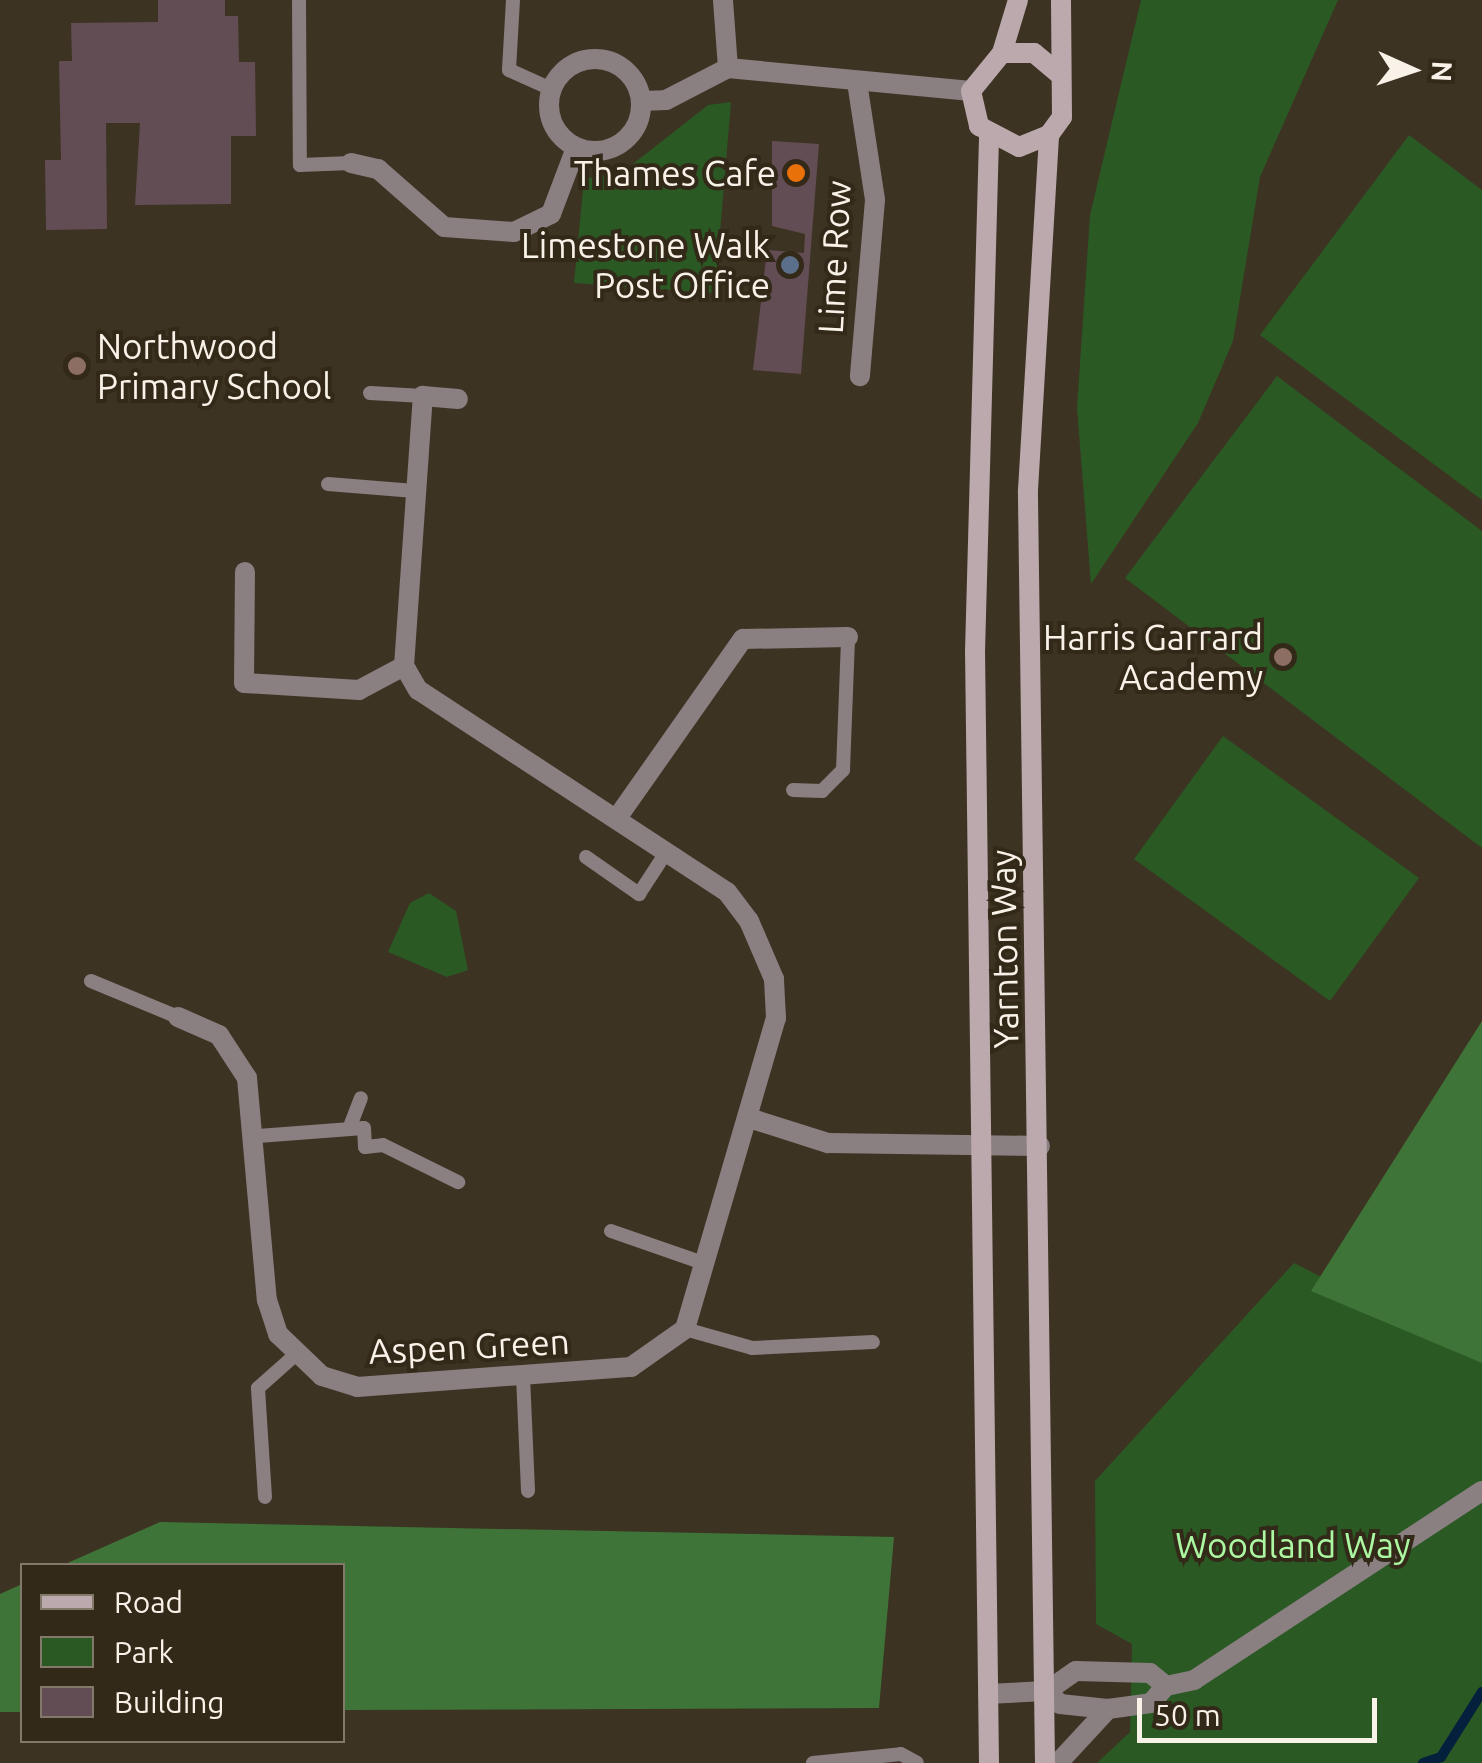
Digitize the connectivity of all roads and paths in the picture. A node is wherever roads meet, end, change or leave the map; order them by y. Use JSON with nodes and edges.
{"nodes":[{"id":1,"x":298,"y":0,"type":"edge"},
{"id":2,"x":514,"y":0,"type":"edge"},
{"id":3,"x":723,"y":0,"type":"edge"},
{"id":4,"x":1018,"y":0,"type":"edge"},
{"id":5,"x":1061,"y":0,"type":"edge"},
{"id":6,"x":1002,"y":54,"type":"junction"},
{"id":7,"x":728,"y":68,"type":"junction"},
{"id":8,"x":1058,"y":74,"type":"junction"},
{"id":9,"x":856,"y":82,"type":"junction"},
{"id":10,"x":551,"y":89,"type":"junction"},
{"id":11,"x":971,"y":92,"type":"junction"},
{"id":12,"x":641,"y":101,"type":"junction"},
{"id":13,"x":1049,"y":136,"type":"junction"},
{"id":14,"x":989,"y":137,"type":"junction"},
{"id":15,"x":576,"y":148,"type":"junction"},
{"id":16,"x":351,"y":163,"type":"joint"},
{"id":17,"x":860,"y":376,"type":"dead end"},
{"id":18,"x":370,"y":392,"type":"dead end"},
{"id":19,"x":423,"y":396,"type":"junction"},
{"id":20,"x":458,"y":399,"type":"dead end"},
{"id":21,"x":328,"y":484,"type":"dead end"},
{"id":22,"x":415,"y":491,"type":"junction"},
{"id":23,"x":245,"y":572,"type":"dead end"},
{"id":24,"x":848,"y":637,"type":"joint"},
{"id":25,"x":404,"y":666,"type":"junction"},
{"id":26,"x":793,"y":790,"type":"dead end"},
{"id":27,"x":617,"y":818,"type":"junction"},
{"id":28,"x":667,"y":851,"type":"junction"},
{"id":29,"x":586,"y":857,"type":"dead end"},
{"id":30,"x":90,"y":981,"type":"dead end"},
{"id":31,"x":178,"y":1017,"type":"joint"},
{"id":32,"x":361,"y":1098,"type":"dead end"},
{"id":33,"x":749,"y":1118,"type":"junction"},
{"id":34,"x":349,"y":1129,"type":"junction"},
{"id":35,"x":258,"y":1136,"type":"junction"},
{"id":36,"x":984,"y":1145,"type":"junction"},
{"id":37,"x":1040,"y":1146,"type":"junction"},
{"id":38,"x":458,"y":1182,"type":"dead end"},
{"id":39,"x":611,"y":1231,"type":"dead end"},
{"id":40,"x":706,"y":1264,"type":"junction"},
{"id":41,"x":685,"y":1328,"type":"junction"},
{"id":42,"x":873,"y":1342,"type":"dead end"},
{"id":43,"x":294,"y":1356,"type":"junction"},
{"id":44,"x":523,"y":1376,"type":"junction"},
{"id":45,"x":528,"y":1491,"type":"dead end"},
{"id":46,"x":1482,"y":1491,"type":"edge"},
{"id":47,"x":265,"y":1496,"type":"dead end"},
{"id":48,"x":1166,"y":1686,"type":"junction"},
{"id":49,"x":1047,"y":1691,"type":"junction"},
{"id":50,"x":988,"y":1694,"type":"junction"},
{"id":51,"x":1108,"y":1709,"type":"junction"},
{"id":52,"x":813,"y":1763,"type":"edge"},
{"id":53,"x":917,"y":1763,"type":"edge"},
{"id":54,"x":989,"y":1763,"type":"edge"},
{"id":55,"x":1045,"y":1763,"type":"edge"},
{"id":56,"x":1058,"y":1763,"type":"edge"}],
"edges":[{"from":1,"to":16,"type":"lane"},
{"from":2,"to":10,"type":"lane"},
{"from":3,"to":7,"type":"street"},
{"from":4,"to":6,"type":"street"},
{"from":5,"to":8,"type":"street","name":"Yarnton Way"},
{"from":6,"to":8,"type":"street"},
{"from":6,"to":11,"type":"street"},
{"from":7,"to":9,"type":"street"},
{"from":7,"to":12,"type":"street"},
{"from":8,"to":13,"type":"street","name":"Yarnton Way"},
{"from":9,"to":11,"type":"street"},
{"from":9,"to":17,"type":"street","name":"Lime Row"},
{"from":10,"to":12,"type":"street"},
{"from":10,"to":15,"type":"street"},
{"from":11,"to":14,"type":"street","name":"Yarnton Way"},
{"from":12,"to":15,"type":"street"},
{"from":13,"to":14,"type":"street"},
{"from":13,"to":37,"type":"street","name":"Yarnton Way"},
{"from":14,"to":36,"type":"street","name":"Yarnton Way"},
{"from":15,"to":16,"type":"street"},
{"from":18,"to":19,"type":"lane"},
{"from":19,"to":20,"type":"street"},
{"from":19,"to":22,"type":"street"},
{"from":21,"to":22,"type":"lane"},
{"from":22,"to":25,"type":"street"},
{"from":23,"to":25,"type":"street"},
{"from":24,"to":26,"type":"lane"},
{"from":24,"to":27,"type":"street"},
{"from":25,"to":27,"type":"street"},
{"from":27,"to":28,"type":"street"},
{"from":28,"to":29,"type":"lane"},
{"from":28,"to":33,"type":"street"},
{"from":30,"to":31,"type":"lane"},
{"from":31,"to":35,"type":"street"},
{"from":32,"to":34,"type":"lane"},
{"from":33,"to":36,"type":"street"},
{"from":33,"to":40,"type":"street"},
{"from":34,"to":35,"type":"lane"},
{"from":34,"to":38,"type":"lane"},
{"from":35,"to":43,"type":"street"},
{"from":36,"to":37,"type":"street"},
{"from":36,"to":50,"type":"street","name":"Yarnton Way"},
{"from":37,"to":49,"type":"street","name":"Yarnton Way"},
{"from":39,"to":40,"type":"lane"},
{"from":40,"to":41,"type":"street"},
{"from":41,"to":42,"type":"lane"},
{"from":41,"to":44,"type":"street","name":"Aspen Green"},
{"from":43,"to":44,"type":"street","name":"Aspen Green"},
{"from":43,"to":47,"type":"lane"},
{"from":44,"to":45,"type":"lane"},
{"from":46,"to":48,"type":"street"},
{"from":48,"to":49,"type":"street"},
{"from":48,"to":51,"type":"street"},
{"from":49,"to":50,"type":"street"},
{"from":49,"to":51,"type":"street"},
{"from":49,"to":55,"type":"street","name":"Yarnton Way"},
{"from":50,"to":54,"type":"street","name":"Yarnton Way"},
{"from":51,"to":56,"type":"street"},
{"from":52,"to":53,"type":"lane"}]}
